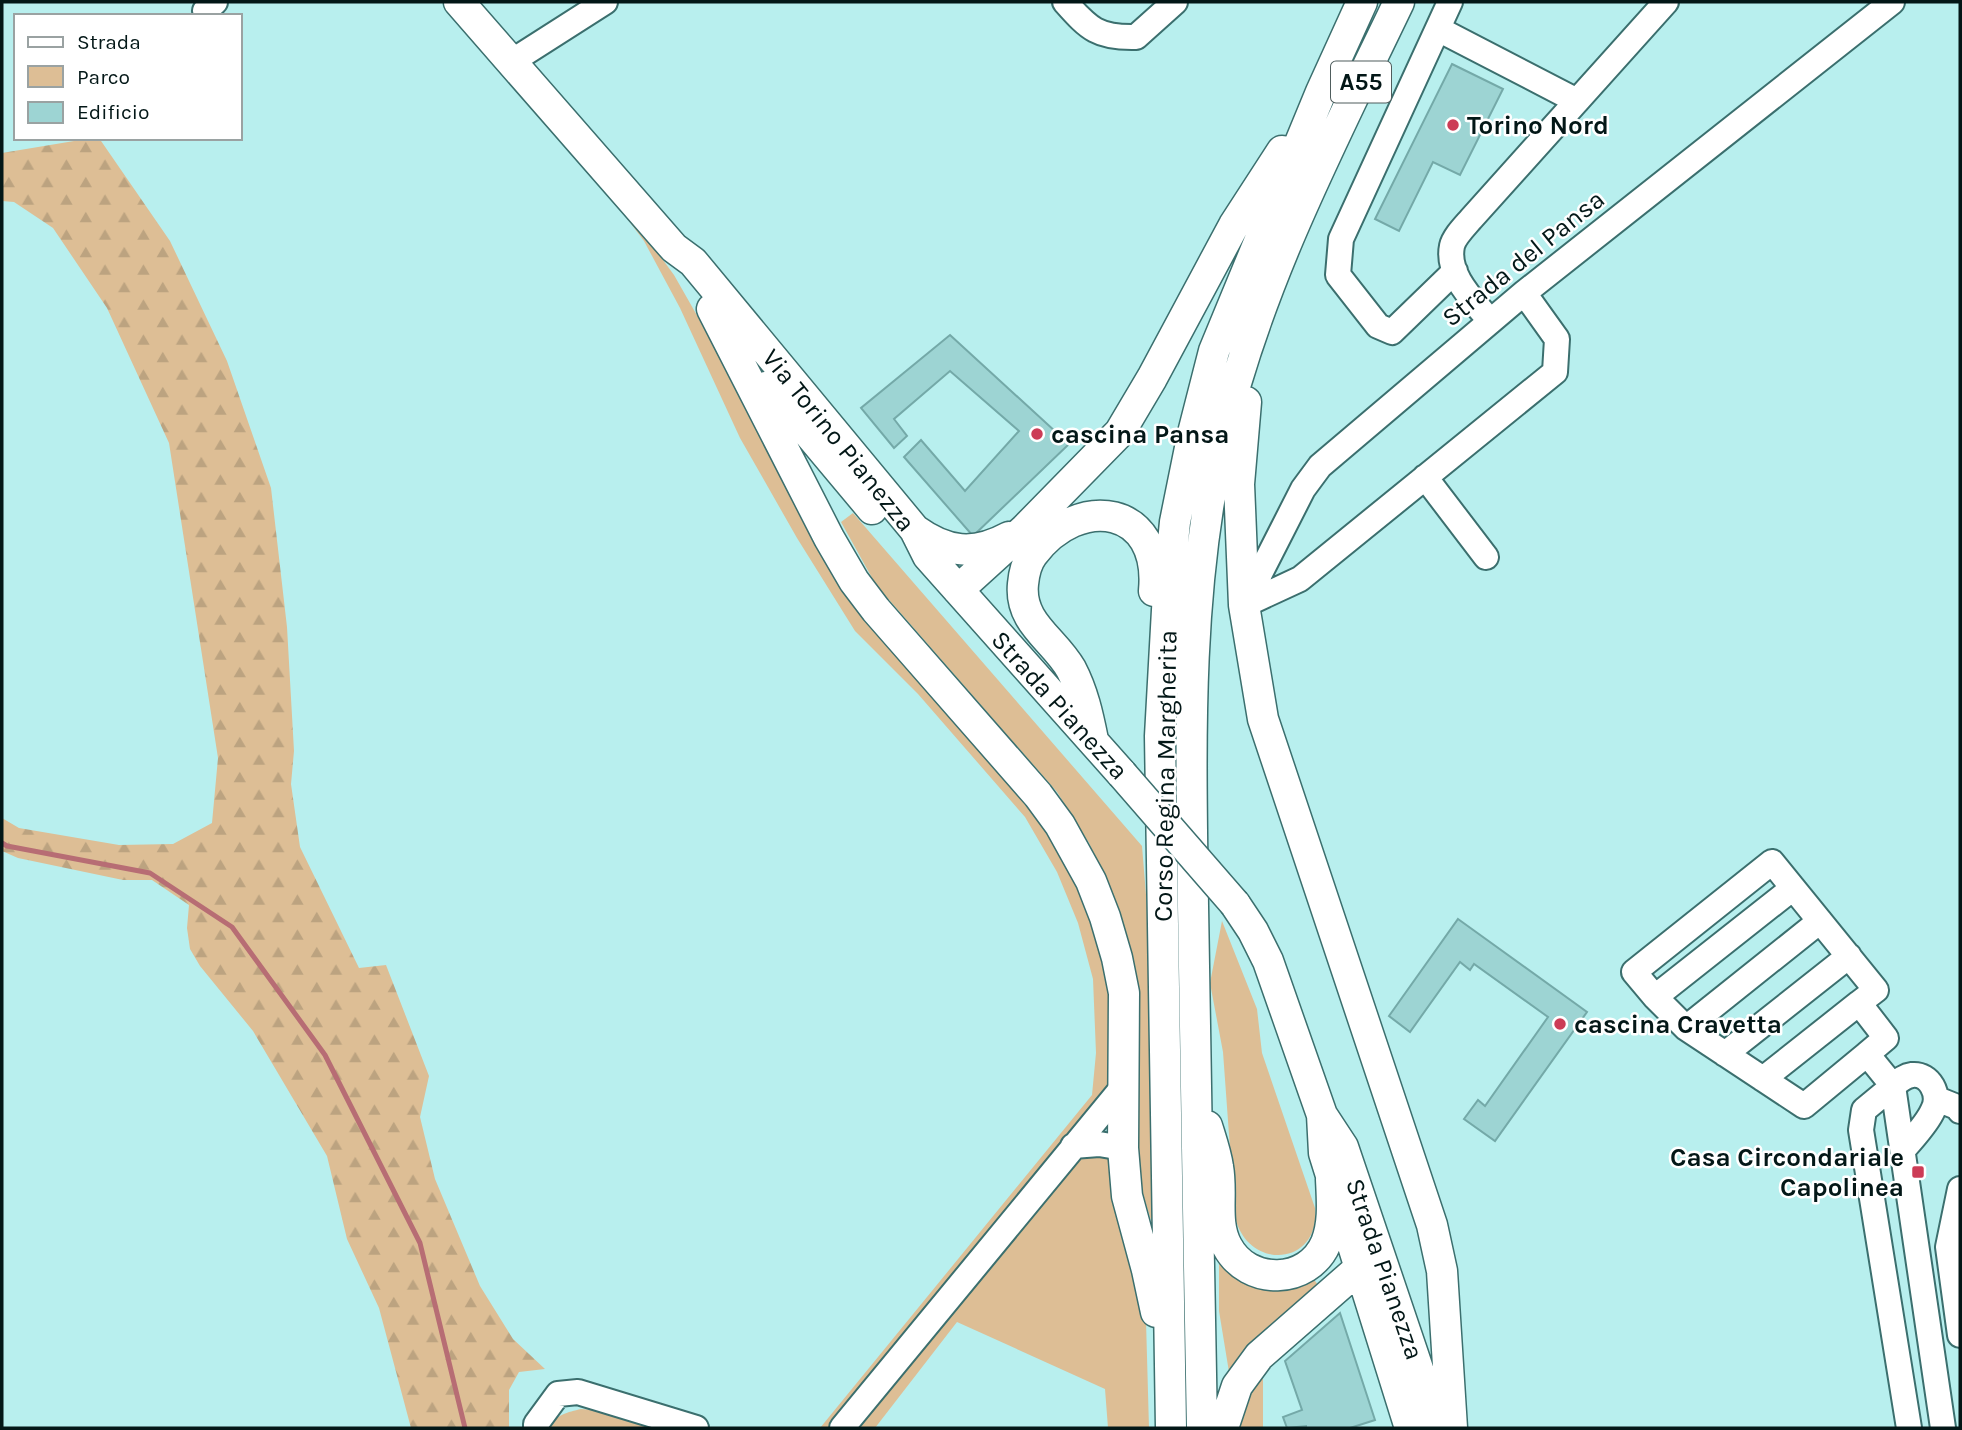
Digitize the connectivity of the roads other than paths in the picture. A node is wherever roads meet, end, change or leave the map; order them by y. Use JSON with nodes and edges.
{"nodes":[{"id":1,"x":458,"y":2,"type":"edge"},
{"id":2,"x":605,"y":2,"type":"edge"},
{"id":3,"x":1065,"y":2,"type":"edge"},
{"id":4,"x":1174,"y":2,"type":"edge"},
{"id":5,"x":1362,"y":2,"type":"edge"},
{"id":6,"x":1399,"y":2,"type":"edge"},
{"id":7,"x":1450,"y":2,"type":"edge"},
{"id":8,"x":1666,"y":2,"type":"edge"},
{"id":9,"x":1892,"y":2,"type":"edge"},
{"id":10,"x":1438,"y":29,"type":"junction"},
{"id":11,"x":511,"y":62,"type":"junction"},
{"id":12,"x":1321,"y":92,"type":"junction"},
{"id":13,"x":1577,"y":101,"type":"junction"},
{"id":14,"x":1310,"y":154,"type":"junction"},
{"id":15,"x":674,"y":248,"type":"junction"},
{"id":16,"x":1455,"y":271,"type":"junction"},
{"id":17,"x":1524,"y":293,"type":"junction"},
{"id":18,"x":712,"y":309,"type":"junction"},
{"id":19,"x":1490,"y":321,"type":"junction"},
{"id":20,"x":1253,"y":329,"type":"junction"},
{"id":21,"x":1425,"y":477,"type":"junction"},
{"id":22,"x":864,"y":483,"type":"junction"},
{"id":23,"x":1025,"y":529,"type":"junction"},
{"id":24,"x":829,"y":538,"type":"junction"},
{"id":25,"x":921,"y":543,"type":"junction"},
{"id":26,"x":1486,"y":557,"type":"dead end"},
{"id":27,"x":958,"y":590,"type":"junction"},
{"id":28,"x":1244,"y":605,"type":"junction"},
{"id":29,"x":1160,"y":736,"type":"junction"},
{"id":30,"x":1093,"y":740,"type":"junction"},
{"id":31,"x":1793,"y":888,"type":"junction"},
{"id":32,"x":1820,"y":921,"type":"junction"},
{"id":33,"x":1849,"y":956,"type":"junction"},
{"id":34,"x":1655,"y":997,"type":"junction"},
{"id":35,"x":1859,"y":1003,"type":"junction"},
{"id":36,"x":1686,"y":1028,"type":"junction"},
{"id":37,"x":1725,"y":1054,"type":"junction"},
{"id":38,"x":1867,"y":1054,"type":"junction"},
{"id":39,"x":1763,"y":1079,"type":"junction"},
{"id":40,"x":1195,"y":1081,"type":"junction"},
{"id":41,"x":1893,"y":1086,"type":"junction"},
{"id":42,"x":1123,"y":1087,"type":"junction"},
{"id":43,"x":1937,"y":1099,"type":"junction"},
{"id":44,"x":1960,"y":1111,"type":"edge"},
{"id":45,"x":1322,"y":1115,"type":"junction"},
{"id":46,"x":1073,"y":1146,"type":"junction"},
{"id":47,"x":1123,"y":1148,"type":"junction"},
{"id":48,"x":1903,"y":1150,"type":"junction"},
{"id":49,"x":1331,"y":1179,"type":"junction"},
{"id":50,"x":1960,"y":1189,"type":"edge"},
{"id":51,"x":1368,"y":1260,"type":"junction"},
{"id":52,"x":1321,"y":1303,"type":"junction"},
{"id":53,"x":1371,"y":1307,"type":"junction"},
{"id":54,"x":1960,"y":1335,"type":"edge"},
{"id":55,"x":1171,"y":1389,"type":"junction"},
{"id":56,"x":540,"y":1421,"type":"edge"},
{"id":57,"x":1447,"y":1427,"type":"edge"},
{"id":58,"x":520,"y":1428,"type":"edge"},
{"id":59,"x":696,"y":1428,"type":"edge"},
{"id":60,"x":842,"y":1428,"type":"edge"},
{"id":61,"x":1171,"y":1428,"type":"edge"},
{"id":62,"x":1202,"y":1428,"type":"edge"},
{"id":63,"x":1223,"y":1428,"type":"edge"},
{"id":64,"x":1410,"y":1428,"type":"edge"},
{"id":65,"x":1909,"y":1428,"type":"edge"},
{"id":66,"x":1944,"y":1428,"type":"edge"}],
"edges":[{"from":1,"to":11,"type":"main road","name":"Via Torino Pianezza"},
{"from":2,"to":11,"type":"street"},
{"from":3,"to":4,"type":"street"},
{"from":5,"to":12,"type":"main road","number":"A55"},
{"from":6,"to":14,"type":"main road","number":"A55"},
{"from":7,"to":10,"type":"street"},
{"from":8,"to":13,"type":"street"},
{"from":9,"to":17,"type":"street","name":"Strada del Pansa"},
{"from":10,"to":13,"type":"street"},
{"from":10,"to":16,"type":"street"},
{"from":11,"to":15,"type":"main road","name":"Via Torino Pianezza"},
{"from":12,"to":14,"type":"main road","number":"A55"},
{"from":12,"to":23,"type":"main road"},
{"from":13,"to":16,"type":"street"},
{"from":14,"to":20,"type":"main road","name":"Corso Regina Margherita"},
{"from":14,"to":29,"type":"main road","name":"Corso Regina Margherita"},
{"from":15,"to":18,"type":"main road","name":"Via Torino Pianezza"},
{"from":15,"to":22,"type":"main road","name":"Via Torino Pianezza"},
{"from":16,"to":19,"type":"street"},
{"from":17,"to":19,"type":"street","name":"Strada del Pansa"},
{"from":17,"to":21,"type":"street"},
{"from":18,"to":22,"type":"main road","name":"Via Torino Pianezza"},
{"from":18,"to":24,"type":"main road"},
{"from":19,"to":28,"type":"street","name":"Strada del Pansa"},
{"from":20,"to":28,"type":"main road"},
{"from":20,"to":40,"type":"main road","name":"Corso Regina Margherita"},
{"from":21,"to":26,"type":"street"},
{"from":21,"to":28,"type":"street"},
{"from":22,"to":24,"type":"main road"},
{"from":22,"to":25,"type":"main road","name":"Via Torino Pianezza"},
{"from":23,"to":25,"type":"main road"},
{"from":23,"to":27,"type":"main road"},
{"from":24,"to":42,"type":"main road"},
{"from":25,"to":27,"type":"main road","name":"Strada Pianezza"},
{"from":27,"to":30,"type":"main road","name":"Strada Pianezza"},
{"from":28,"to":57,"type":"main road"},
{"from":29,"to":30,"type":"main road"},
{"from":29,"to":55,"type":"main road","name":"Corso Regina Margherita"},
{"from":30,"to":45,"type":"main road","name":"Strada Pianezza","bridge":true},
{"from":31,"to":32,"type":"street"},
{"from":31,"to":34,"type":"street"},
{"from":31,"to":34,"type":"street"},
{"from":32,"to":33,"type":"street"},
{"from":32,"to":36,"type":"street"},
{"from":33,"to":35,"type":"street"},
{"from":33,"to":37,"type":"street"},
{"from":34,"to":36,"type":"street"},
{"from":35,"to":38,"type":"street"},
{"from":35,"to":39,"type":"street"},
{"from":36,"to":37,"type":"street"},
{"from":37,"to":39,"type":"street"},
{"from":38,"to":39,"type":"street"},
{"from":38,"to":41,"type":"street"},
{"from":40,"to":49,"type":"main road"},
{"from":40,"to":62,"type":"main road","name":"Corso Regina Margherita"},
{"from":41,"to":43,"type":"street"},
{"from":41,"to":48,"type":"street"},
{"from":41,"to":65,"type":"street"},
{"from":42,"to":46,"type":"street"},
{"from":42,"to":47,"type":"main road"},
{"from":43,"to":44,"type":"street"},
{"from":43,"to":48,"type":"street"},
{"from":45,"to":49,"type":"main road","name":"Strada Pianezza"},
{"from":45,"to":51,"type":"main road","name":"Strada Pianezza"},
{"from":46,"to":47,"type":"street"},
{"from":46,"to":60,"type":"street"},
{"from":47,"to":55,"type":"main road"},
{"from":48,"to":66,"type":"street"},
{"from":49,"to":51,"type":"main road","name":"Strada Pianezza"},
{"from":50,"to":54,"type":"street"},
{"from":51,"to":52,"type":"main road"},
{"from":51,"to":53,"type":"main road","name":"Strada Pianezza"},
{"from":51,"to":57,"type":"main road","name":"Strada Pianezza"},
{"from":52,"to":53,"type":"main road"},
{"from":52,"to":63,"type":"main road"},
{"from":53,"to":64,"type":"main road","name":"Strada Pianezza"},
{"from":55,"to":61,"type":"main road","name":"Corso Regina Margherita"},
{"from":56,"to":58,"type":"street"},
{"from":56,"to":59,"type":"street"}]}
